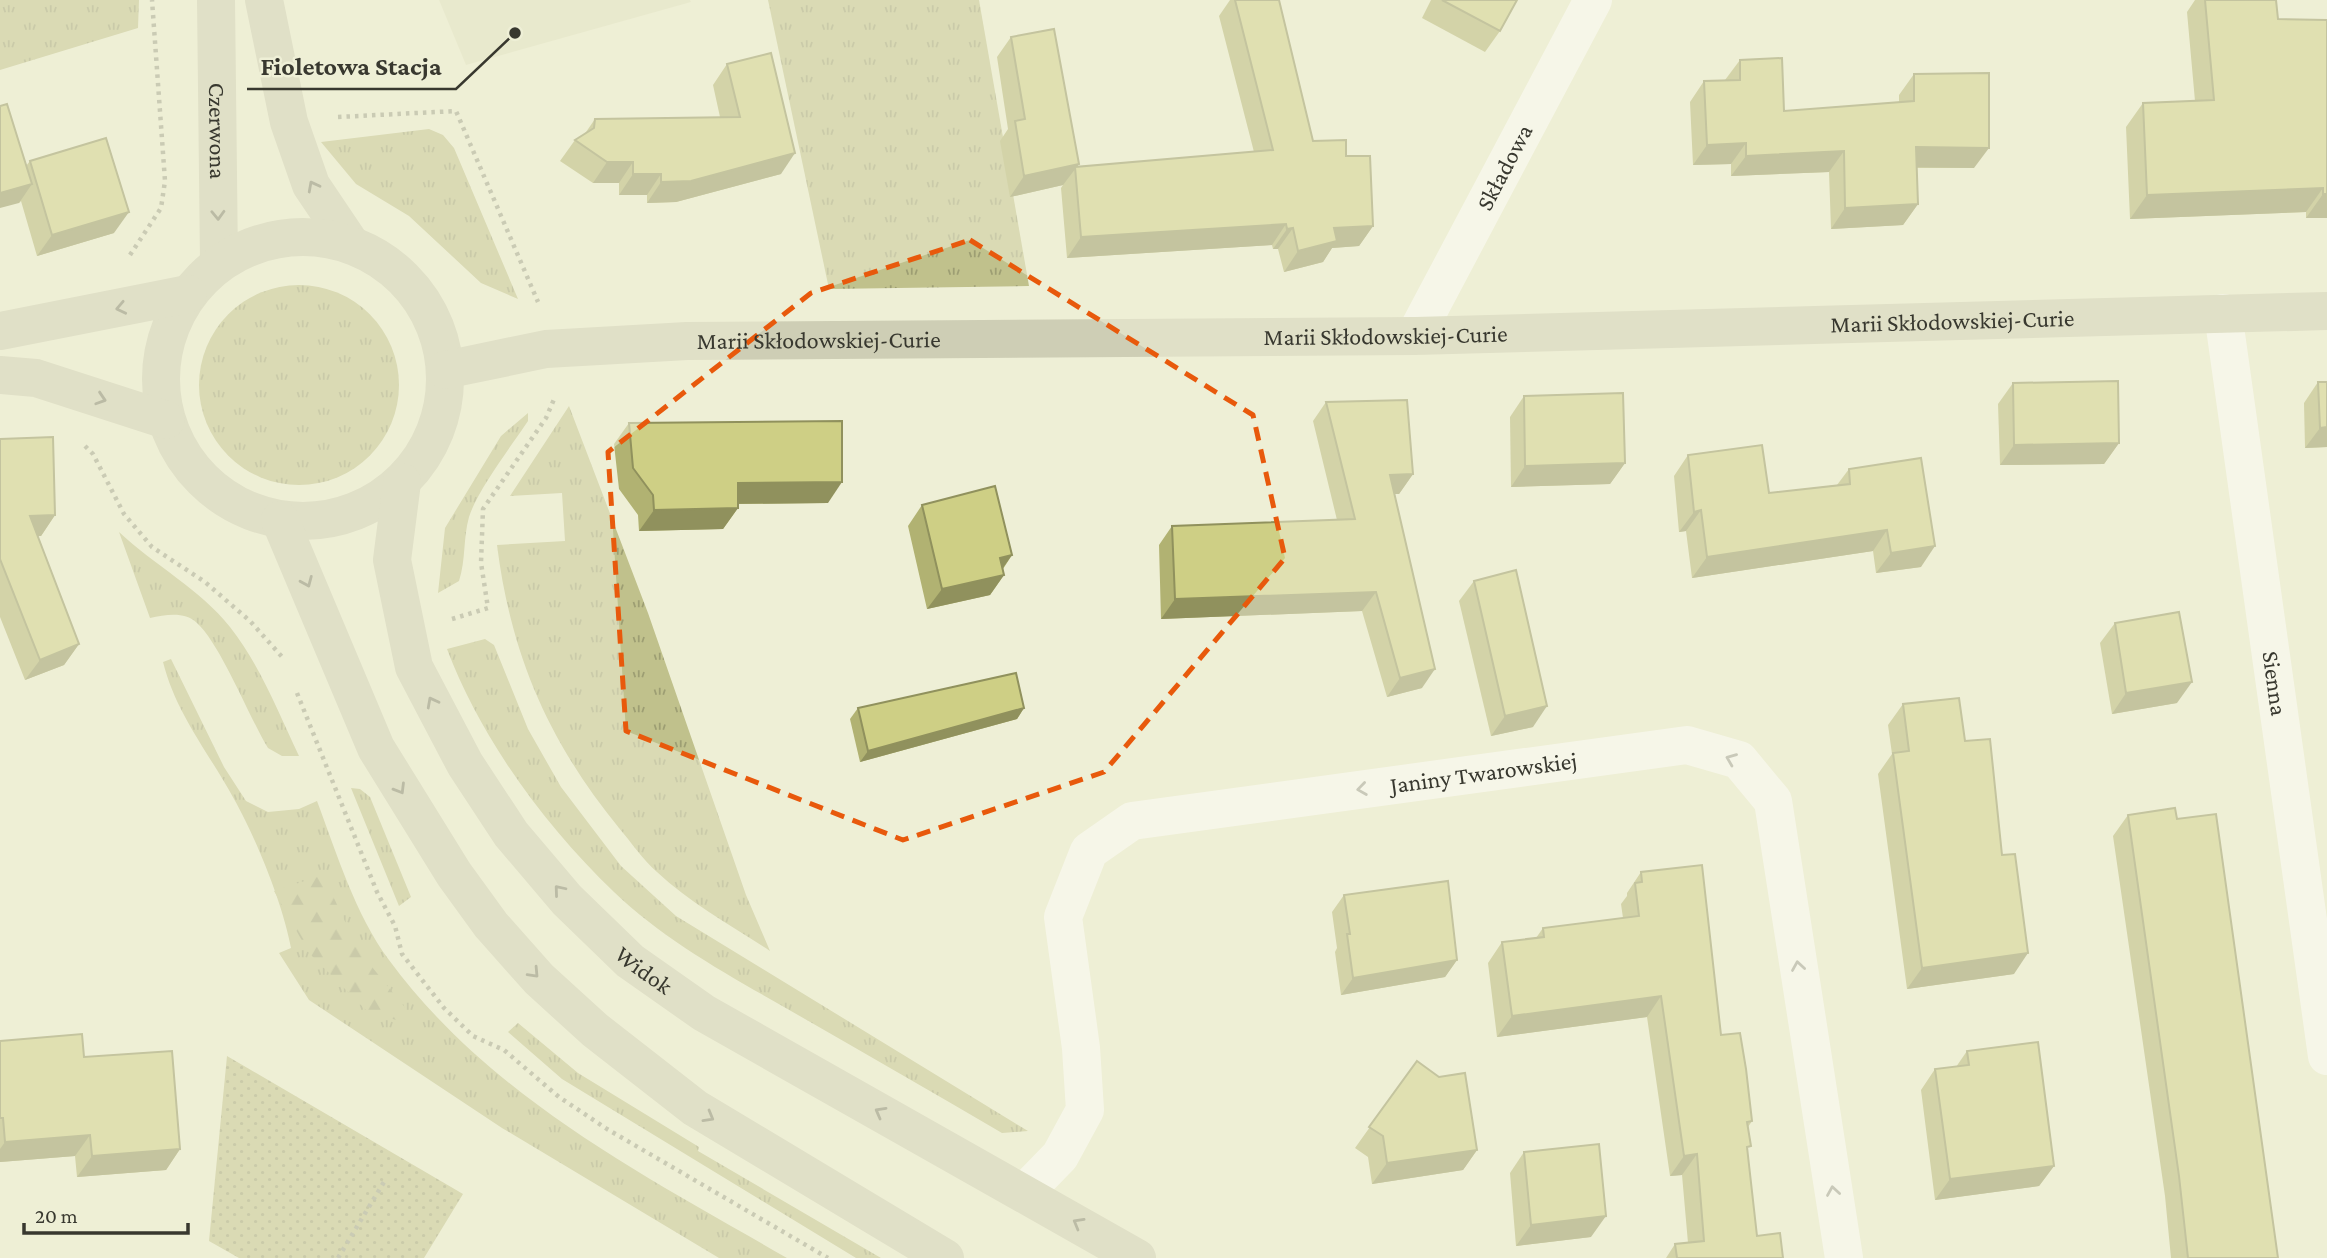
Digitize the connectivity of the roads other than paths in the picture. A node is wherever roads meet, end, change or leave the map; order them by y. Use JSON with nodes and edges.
{"nodes":[{"id":1,"x":216,"y":0,"type":"edge"},
{"id":2,"x":264,"y":0,"type":"edge"},
{"id":3,"x":1594,"y":0,"type":"edge"},
{"id":4,"x":350,"y":243,"type":"junction"},
{"id":5,"x":219,"y":262,"type":"junction"},
{"id":6,"x":188,"y":293,"type":"junction"},
{"id":7,"x":2327,"y":312,"type":"edge"},
{"id":8,"x":2223,"y":313,"type":"junction"},
{"id":9,"x":0,"y":331,"type":"edge"},
{"id":10,"x":1415,"y":336,"type":"junction"},
{"id":11,"x":445,"y":370,"type":"junction"},
{"id":12,"x":0,"y":375,"type":"edge"},
{"id":13,"x":166,"y":420,"type":"junction"},
{"id":14,"x":402,"y":482,"type":"junction"},
{"id":15,"x":280,"y":520,"type":"junction"},
{"id":16,"x":2327,"y":1056,"type":"edge"},
{"id":17,"x":1025,"y":1192,"type":"junction"},
{"id":18,"x":945,"y":1258,"type":"edge"},
{"id":19,"x":1137,"y":1258,"type":"edge"},
{"id":20,"x":1844,"y":1258,"type":"edge"}],
"edges":[{"from":1,"to":5,"type":"main road","name":"Czerwona","one_way":true},
{"from":4,"to":2,"type":"main road","one_way":true},
{"from":3,"to":10,"type":"street","name":"Składowa"},
{"from":4,"to":5,"type":"main road"},
{"from":4,"to":11,"type":"main road"},
{"from":5,"to":6,"type":"main road"},
{"from":6,"to":9,"type":"main road","one_way":true},
{"from":6,"to":13,"type":"main road"},
{"from":7,"to":8,"type":"main road","name":"Marii Skłodowskiej-Curie"},
{"from":8,"to":10,"type":"main road","name":"Marii Skłodowskiej-Curie"},
{"from":8,"to":16,"type":"street","name":"Sienna"},
{"from":10,"to":11,"type":"main road","name":"Marii Skłodowskiej-Curie"},
{"from":11,"to":14,"type":"main road"},
{"from":12,"to":13,"type":"main road","one_way":true},
{"from":13,"to":15,"type":"main road"},
{"from":14,"to":15,"type":"main road"},
{"from":17,"to":14,"type":"main road","name":"Widok","one_way":true},
{"from":15,"to":18,"type":"main road","one_way":true},
{"from":19,"to":17,"type":"main road","name":"Widok","one_way":true},
{"from":20,"to":17,"type":"street","name":"Janiny Twarowskiej","one_way":true}]}
